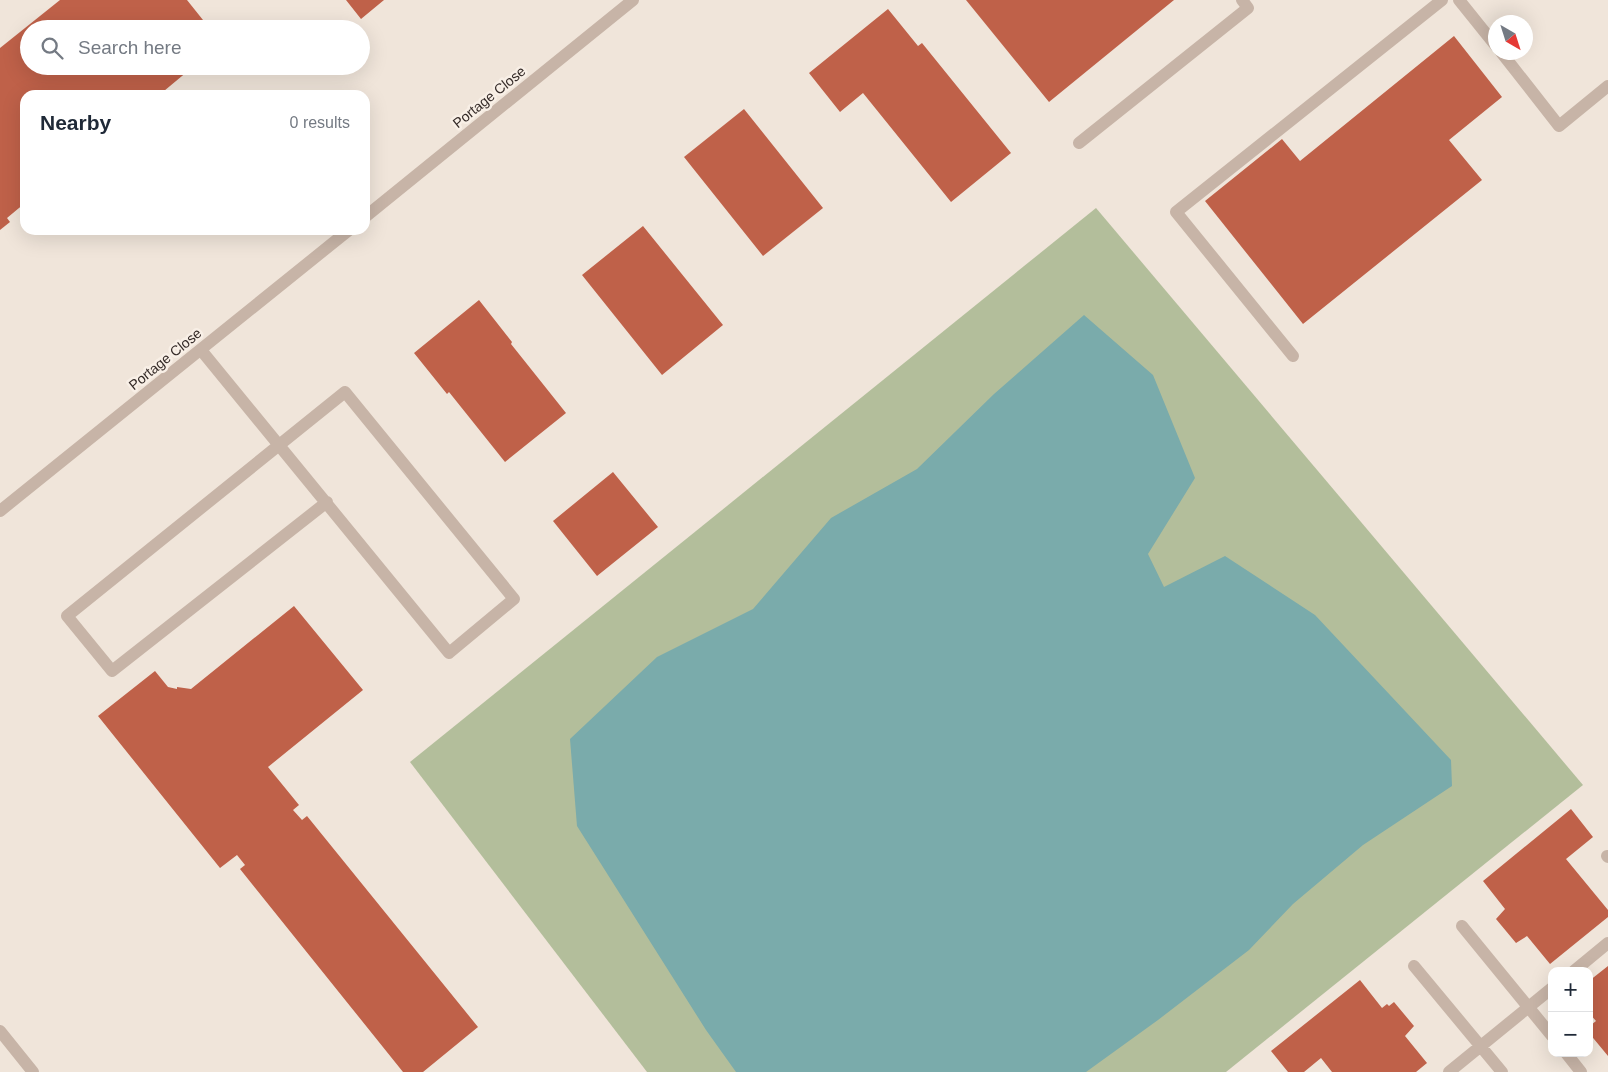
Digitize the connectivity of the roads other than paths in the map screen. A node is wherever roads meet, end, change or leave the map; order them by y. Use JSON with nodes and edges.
{"nodes":[{"id":1,"x":633,"y":0,"type":"edge"},
{"id":2,"x":1242,"y":0,"type":"edge"},
{"id":3,"x":1442,"y":0,"type":"edge"},
{"id":4,"x":1458,"y":0,"type":"edge"},
{"id":5,"x":1488,"y":36,"type":"edge"},
{"id":6,"x":1506,"y":60,"type":"edge"},
{"id":7,"x":1608,"y":86,"type":"edge"},
{"id":8,"x":1079,"y":143,"type":"dead end"},
{"id":9,"x":370,"y":213,"type":"edge"},
{"id":10,"x":343,"y":235,"type":"edge"},
{"id":11,"x":201,"y":350,"type":"junction"},
{"id":12,"x":1293,"y":356,"type":"dead end"},
{"id":13,"x":279,"y":445,"type":"junction"},
{"id":14,"x":327,"y":502,"type":"junction"},
{"id":15,"x":0,"y":511,"type":"edge"},
{"id":16,"x":1462,"y":926,"type":"dead end"},
{"id":17,"x":1608,"y":943,"type":"edge"},
{"id":18,"x":1414,"y":966,"type":"dead end"},
{"id":19,"x":1579,"y":967,"type":"edge"},
{"id":20,"x":1548,"y":991,"type":"edge"},
{"id":21,"x":1528,"y":1007,"type":"junction"},
{"id":22,"x":0,"y":1031,"type":"edge"},
{"id":23,"x":1548,"y":1031,"type":"edge"},
{"id":24,"x":1480,"y":1046,"type":"junction"},
{"id":25,"x":1569,"y":1057,"type":"edge"},
{"id":26,"x":33,"y":1072,"type":"edge"},
{"id":27,"x":1449,"y":1072,"type":"edge"},
{"id":28,"x":1502,"y":1072,"type":"edge"},
{"id":29,"x":1581,"y":1072,"type":"edge"}],
"edges":[{"from":1,"to":9,"type":"street","name":"Portage Close"},
{"from":2,"to":8,"type":"street"},
{"from":3,"to":12,"type":"street"},
{"from":4,"to":5,"type":"street"},
{"from":6,"to":7,"type":"street"},
{"from":10,"to":11,"type":"street","name":"Portage Close"},
{"from":11,"to":13,"type":"street"},
{"from":11,"to":15,"type":"street","name":"Portage Close"},
{"from":13,"to":14,"type":"street"},
{"from":13,"to":14,"type":"street"},
{"from":13,"to":14,"type":"street"},
{"from":16,"to":21,"type":"street"},
{"from":17,"to":19,"type":"street"},
{"from":18,"to":24,"type":"street"},
{"from":20,"to":21,"type":"street"},
{"from":21,"to":23,"type":"street"},
{"from":21,"to":24,"type":"street"},
{"from":22,"to":26,"type":"street"},
{"from":24,"to":27,"type":"street"},
{"from":24,"to":28,"type":"street"},
{"from":25,"to":29,"type":"street"}]}
